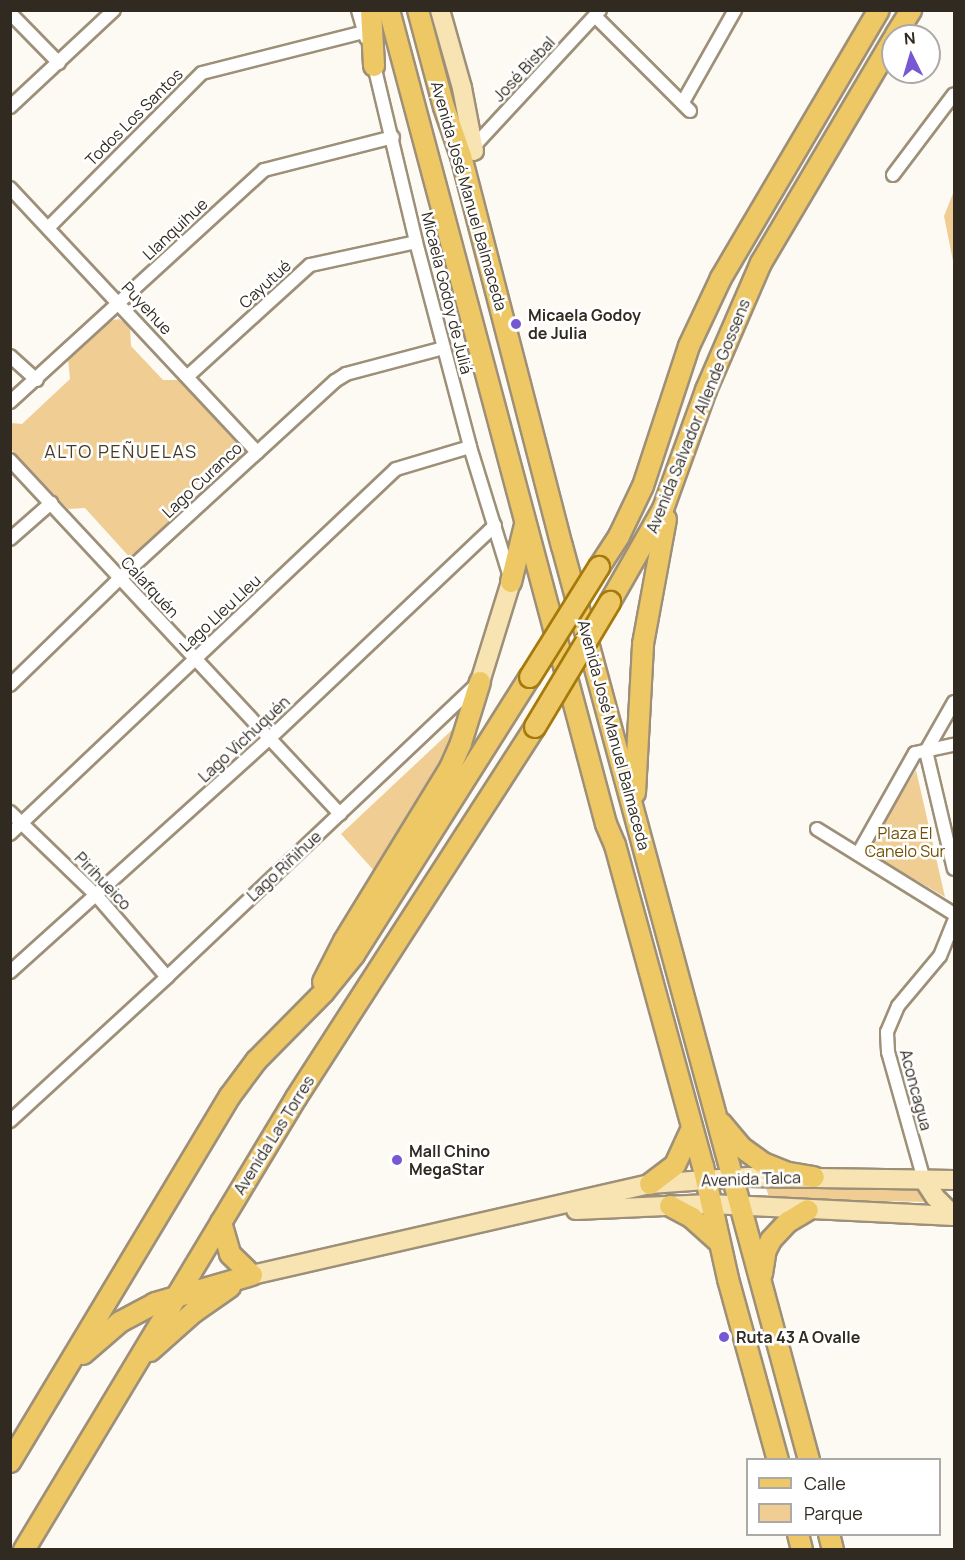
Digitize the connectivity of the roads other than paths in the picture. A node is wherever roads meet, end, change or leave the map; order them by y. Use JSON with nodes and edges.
{"nodes":[{"id":1,"x":114,"y":10,"type":"edge"},
{"id":2,"x":358,"y":10,"type":"edge"},
{"id":3,"x":371,"y":10,"type":"edge"},
{"id":4,"x":389,"y":10,"type":"edge"},
{"id":5,"x":418,"y":10,"type":"edge"},
{"id":6,"x":440,"y":10,"type":"edge"},
{"id":7,"x":735,"y":10,"type":"edge"},
{"id":8,"x":879,"y":10,"type":"edge"},
{"id":9,"x":911,"y":10,"type":"edge"},
{"id":10,"x":10,"y":13,"type":"edge"},
{"id":11,"x":598,"y":14,"type":"edge"},
{"id":12,"x":902,"y":24,"type":"edge"},
{"id":13,"x":364,"y":32,"type":"junction"},
{"id":14,"x":881,"y":60,"type":"edge"},
{"id":15,"x":59,"y":63,"type":"junction"},
{"id":16,"x":374,"y":66,"type":"junction"},
{"id":17,"x":954,"y":94,"type":"edge"},
{"id":18,"x":412,"y":95,"type":"junction"},
{"id":19,"x":10,"y":107,"type":"edge"},
{"id":20,"x":393,"y":137,"type":"junction"},
{"id":21,"x":467,"y":154,"type":"junction"},
{"id":22,"x":893,"y":176,"type":"dead end"},
{"id":23,"x":10,"y":188,"type":"edge"},
{"id":24,"x":48,"y":228,"type":"junction"},
{"id":25,"x":416,"y":242,"type":"junction"},
{"id":26,"x":120,"y":303,"type":"junction"},
{"id":27,"x":444,"y":348,"type":"junction"},
{"id":28,"x":10,"y":356,"type":"edge"},
{"id":29,"x":188,"y":376,"type":"junction"},
{"id":30,"x":37,"y":380,"type":"junction"},
{"id":31,"x":10,"y":402,"type":"edge"},
{"id":32,"x":470,"y":447,"type":"junction"},
{"id":33,"x":257,"y":452,"type":"junction"},
{"id":34,"x":10,"y":460,"type":"edge"},
{"id":35,"x":676,"y":474,"type":"junction"},
{"id":36,"x":51,"y":503,"type":"junction"},
{"id":37,"x":526,"y":522,"type":"junction"},
{"id":38,"x":495,"y":525,"type":"junction"},
{"id":39,"x":10,"y":538,"type":"edge"},
{"id":40,"x":120,"y":578,"type":"junction"},
{"id":41,"x":511,"y":582,"type":"junction"},
{"id":42,"x":195,"y":659,"type":"junction"},
{"id":43,"x":480,"y":682,"type":"junction"},
{"id":44,"x":10,"y":685,"type":"edge"},
{"id":45,"x":954,"y":702,"type":"edge"},
{"id":46,"x":535,"y":727,"type":"joint"},
{"id":47,"x":269,"y":739,"type":"junction"},
{"id":48,"x":954,"y":745,"type":"edge"},
{"id":49,"x":926,"y":751,"type":"junction"},
{"id":50,"x":634,"y":808,"type":"junction"},
{"id":51,"x":10,"y":812,"type":"edge"},
{"id":52,"x":340,"y":814,"type":"junction"},
{"id":53,"x":22,"y":823,"type":"junction"},
{"id":54,"x":818,"y":829,"type":"dead end"},
{"id":55,"x":10,"y":834,"type":"edge"},
{"id":56,"x":858,"y":854,"type":"junction"},
{"id":57,"x":953,"y":856,"type":"edge"},
{"id":58,"x":954,"y":869,"type":"edge"},
{"id":59,"x":97,"y":896,"type":"junction"},
{"id":60,"x":954,"y":914,"type":"edge"},
{"id":61,"x":954,"y":921,"type":"edge"},
{"id":62,"x":10,"y":972,"type":"edge"},
{"id":63,"x":168,"y":977,"type":"junction"},
{"id":64,"x":313,"y":1003,"type":"junction"},
{"id":65,"x":715,"y":1113,"type":"junction"},
{"id":66,"x":10,"y":1121,"type":"edge"},
{"id":67,"x":692,"y":1128,"type":"junction"},
{"id":68,"x":814,"y":1177,"type":"junction"},
{"id":69,"x":732,"y":1178,"type":"junction"},
{"id":70,"x":704,"y":1179,"type":"junction"},
{"id":71,"x":924,"y":1180,"type":"junction"},
{"id":72,"x":954,"y":1180,"type":"edge"},
{"id":73,"x":650,"y":1184,"type":"junction"},
{"id":74,"x":710,"y":1204,"type":"junction"},
{"id":75,"x":740,"y":1205,"type":"junction"},
{"id":76,"x":670,"y":1206,"type":"junction"},
{"id":77,"x":550,"y":1209,"type":"junction"},
{"id":78,"x":808,"y":1210,"type":"junction"},
{"id":79,"x":954,"y":1216,"type":"edge"},
{"id":80,"x":221,"y":1222,"type":"junction"},
{"id":81,"x":718,"y":1241,"type":"junction"},
{"id":82,"x":252,"y":1275,"type":"junction"},
{"id":83,"x":763,"y":1288,"type":"junction"},
{"id":84,"x":175,"y":1296,"type":"junction"},
{"id":85,"x":66,"y":1371,"type":"junction"},
{"id":86,"x":126,"y":1377,"type":"junction"},
{"id":87,"x":777,"y":1458,"type":"edge"},
{"id":88,"x":808,"y":1458,"type":"edge"},
{"id":89,"x":10,"y":1462,"type":"edge"},
{"id":90,"x":24,"y":1550,"type":"edge"}],
"edges":[{"from":1,"to":15,"type":"street"},
{"from":2,"to":13,"type":"street","name":"Micaela Godoy de Juliá"},
{"from":3,"to":16,"type":"main road"},
{"from":4,"to":18,"type":"main road","name":"Avenida José Manuel Balmaceda"},
{"from":5,"to":21,"type":"main road","name":"Avenida José Manuel Balmaceda"},
{"from":6,"to":21,"type":"main road"},
{"from":7,"to":11,"type":"street"},
{"from":8,"to":64,"type":"main road","name":"Avenida Salvador Allende Gossens","bridge":true},
{"from":9,"to":12,"type":"main road","name":"Avenida Salvador Allende Gossens"},
{"from":10,"to":15,"type":"street"},
{"from":11,"to":21,"type":"street","name":"José Bisbal"},
{"from":13,"to":16,"type":"street","name":"Micaela Godoy de Juliá"},
{"from":13,"to":24,"type":"street","name":"Todos Los Santos"},
{"from":14,"to":35,"type":"main road","name":"Avenida Salvador Allende Gossens"},
{"from":15,"to":19,"type":"street"},
{"from":16,"to":20,"type":"street","name":"Micaela Godoy de Juliá"},
{"from":17,"to":22,"type":"street"},
{"from":18,"to":21,"type":"main road"},
{"from":18,"to":37,"type":"main road","name":"Avenida José Manuel Balmaceda"},
{"from":20,"to":25,"type":"street","name":"Micaela Godoy de Juliá"},
{"from":20,"to":26,"type":"street","name":"Llanquihue"},
{"from":21,"to":50,"type":"main road","name":"Avenida José Manuel Balmaceda"},
{"from":23,"to":24,"type":"street","name":"Puyehue"},
{"from":24,"to":26,"type":"street","name":"Puyehue"},
{"from":25,"to":27,"type":"street","name":"Micaela Godoy de Juliá"},
{"from":25,"to":29,"type":"street","name":"Cayutué"},
{"from":26,"to":29,"type":"street","name":"Puyehue"},
{"from":26,"to":30,"type":"street","name":"Llanquihue"},
{"from":27,"to":32,"type":"street","name":"Micaela Godoy de Juliá"},
{"from":27,"to":33,"type":"street","name":"Lago Curanco"},
{"from":28,"to":30,"type":"street"},
{"from":29,"to":33,"type":"street","name":"Puyehue"},
{"from":30,"to":31,"type":"street","name":"Llanquihue"},
{"from":32,"to":38,"type":"street","name":"Micaela Godoy de Juliá"},
{"from":32,"to":42,"type":"street","name":"Lago Lleu Lleu"},
{"from":33,"to":40,"type":"street","name":"Lago Curanco"},
{"from":34,"to":36,"type":"street","name":"Calafquén"},
{"from":35,"to":46,"type":"main road","name":"Avenida Salvador Allende Gossens","bridge":true},
{"from":35,"to":50,"type":"main road"},
{"from":36,"to":39,"type":"street"},
{"from":36,"to":40,"type":"street","name":"Calafquén"},
{"from":37,"to":41,"type":"main road"},
{"from":37,"to":67,"type":"main road","name":"Avenida José Manuel Balmaceda"},
{"from":38,"to":41,"type":"street","name":"Micaela Godoy de Juliá"},
{"from":38,"to":47,"type":"street","name":"Lago Vichuquén"},
{"from":40,"to":42,"type":"street","name":"Calafquén"},
{"from":40,"to":44,"type":"street","name":"Lago Curanco"},
{"from":41,"to":43,"type":"main road","name":"Lago Riñihue"},
{"from":42,"to":47,"type":"street","name":"Calafquén"},
{"from":42,"to":53,"type":"street","name":"Lago Lleu Lleu"},
{"from":43,"to":52,"type":"street","name":"Lago Riñihue"},
{"from":43,"to":64,"type":"main road"},
{"from":45,"to":49,"type":"street"},
{"from":46,"to":80,"type":"main road","name":"Avenida Las Torres"},
{"from":47,"to":52,"type":"street","name":"Calafquén"},
{"from":47,"to":59,"type":"street","name":"Lago Vichuquén"},
{"from":48,"to":49,"type":"street"},
{"from":49,"to":56,"type":"street"},
{"from":49,"to":57,"type":"street"},
{"from":50,"to":65,"type":"main road","name":"Avenida José Manuel Balmaceda"},
{"from":51,"to":53,"type":"street","name":"Pirihueico"},
{"from":52,"to":63,"type":"street","name":"Lago Riñihue"},
{"from":53,"to":55,"type":"street","name":"Lago Lleu Lleu"},
{"from":53,"to":59,"type":"street","name":"Pirihueico"},
{"from":54,"to":56,"type":"street"},
{"from":56,"to":60,"type":"street"},
{"from":57,"to":58,"type":"street"},
{"from":59,"to":62,"type":"street","name":"Lago Vichuquén"},
{"from":59,"to":63,"type":"street","name":"Pirihueico"},
{"from":61,"to":71,"type":"street","name":"Aconcagua"},
{"from":63,"to":66,"type":"street","name":"Lago Riñihue"},
{"from":64,"to":85,"type":"main road"},
{"from":65,"to":68,"type":"main road"},
{"from":65,"to":69,"type":"main road","name":"Avenida José Manuel Balmaceda"},
{"from":67,"to":70,"type":"main road","name":"Avenida José Manuel Balmaceda"},
{"from":67,"to":73,"type":"main road"},
{"from":68,"to":69,"type":"main road","name":"Avenida Talca"},
{"from":68,"to":71,"type":"main road","name":"Avenida Talca"},
{"from":69,"to":70,"type":"main road","name":"Avenida Talca"},
{"from":69,"to":75,"type":"main road","name":"Avenida José Manuel Balmaceda"},
{"from":70,"to":73,"type":"main road","name":"Avenida Talca"},
{"from":70,"to":74,"type":"main road","name":"Avenida José Manuel Balmaceda"},
{"from":71,"to":72,"type":"main road","name":"Avenida Talca"},
{"from":71,"to":79,"type":"main road"},
{"from":73,"to":77,"type":"main road","name":"Avenida Talca"},
{"from":74,"to":75,"type":"main road","name":"Avenida Talca"},
{"from":74,"to":76,"type":"main road","name":"Avenida Talca"},
{"from":74,"to":81,"type":"main road","name":"Avenida José Manuel Balmaceda"},
{"from":75,"to":78,"type":"main road","name":"Avenida Talca"},
{"from":75,"to":83,"type":"main road","name":"Avenida José Manuel Balmaceda"},
{"from":76,"to":77,"type":"main road","name":"Avenida Talca"},
{"from":76,"to":81,"type":"main road"},
{"from":77,"to":82,"type":"main road","name":"Avenida Talca"},
{"from":78,"to":79,"type":"main road","name":"Avenida Talca"},
{"from":78,"to":83,"type":"main road"},
{"from":80,"to":82,"type":"main road"},
{"from":80,"to":84,"type":"main road","name":"Avenida Las Torres"},
{"from":81,"to":87,"type":"main road","name":"Avenida José Manuel Balmaceda"},
{"from":82,"to":84,"type":"main road"},
{"from":82,"to":86,"type":"main road"},
{"from":83,"to":88,"type":"main road","name":"Avenida José Manuel Balmaceda"},
{"from":84,"to":85,"type":"main road"},
{"from":84,"to":86,"type":"main road","name":"Avenida Las Torres"},
{"from":85,"to":89,"type":"main road"},
{"from":86,"to":90,"type":"main road","name":"Avenida Las Torres"}]}
